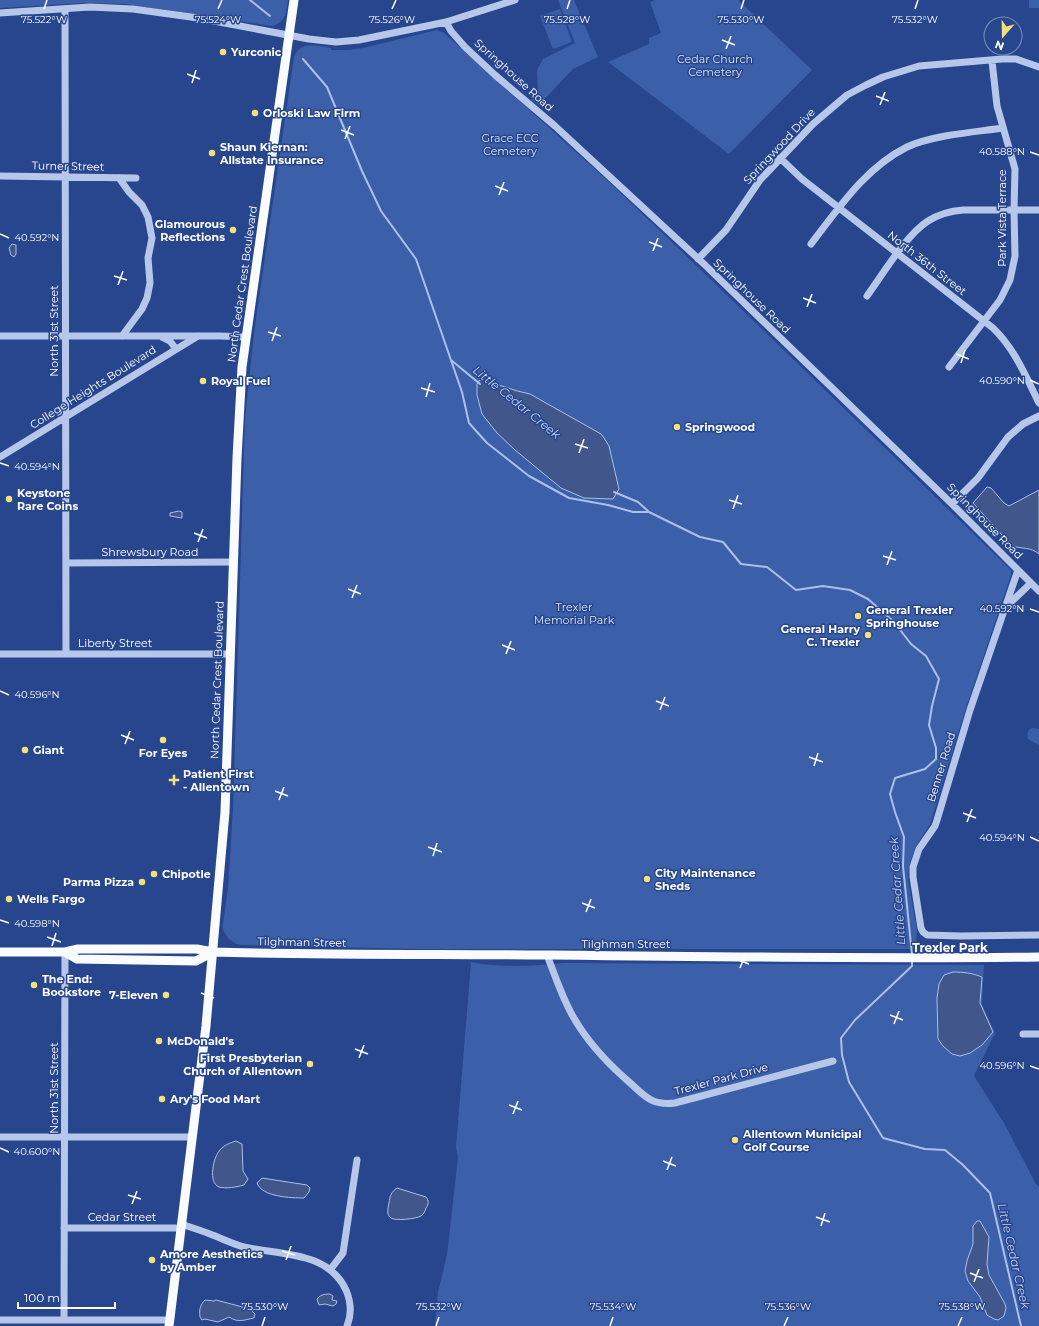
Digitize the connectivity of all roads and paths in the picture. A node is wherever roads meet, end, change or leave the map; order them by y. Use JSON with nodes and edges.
{"nodes":[{"id":1,"x":294,"y":0,"type":"edge"},
{"id":2,"x":515,"y":0,"type":"edge"},
{"id":3,"x":65,"y":9,"type":"junction"},
{"id":4,"x":0,"y":13,"type":"edge"},
{"id":5,"x":446,"y":22,"type":"junction"},
{"id":6,"x":290,"y":35,"type":"junction"},
{"id":7,"x":992,"y":60,"type":"junction"},
{"id":8,"x":1039,"y":67,"type":"edge"},
{"id":9,"x":1003,"y":128,"type":"junction"},
{"id":10,"x":780,"y":158,"type":"junction"},
{"id":11,"x":0,"y":176,"type":"edge"},
{"id":12,"x":65,"y":177,"type":"junction"},
{"id":13,"x":119,"y":178,"type":"junction"},
{"id":14,"x":136,"y":178,"type":"dead end"},
{"id":15,"x":839,"y":209,"type":"junction"},
{"id":16,"x":1014,"y":210,"type":"junction"},
{"id":17,"x":1039,"y":210,"type":"edge"},
{"id":18,"x":811,"y":244,"type":"dead end"},
{"id":19,"x":897,"y":254,"type":"junction"},
{"id":20,"x":698,"y":259,"type":"junction"},
{"id":21,"x":867,"y":296,"type":"dead end"},
{"id":22,"x":984,"y":321,"type":"junction"},
{"id":23,"x":0,"y":336,"type":"edge"},
{"id":24,"x":65,"y":336,"type":"junction"},
{"id":25,"x":122,"y":336,"type":"junction"},
{"id":26,"x":158,"y":336,"type":"junction"},
{"id":27,"x":198,"y":336,"type":"junction"},
{"id":28,"x":246,"y":337,"type":"junction"},
{"id":29,"x":176,"y":349,"type":"junction"},
{"id":30,"x":949,"y":367,"type":"dead end"},
{"id":31,"x":1039,"y":403,"type":"edge"},
{"id":32,"x":1039,"y":416,"type":"edge"},
{"id":33,"x":66,"y":417,"type":"junction"},
{"id":34,"x":0,"y":457,"type":"edge"},
{"id":35,"x":952,"y":504,"type":"junction"},
{"id":36,"x":234,"y":562,"type":"junction"},
{"id":37,"x":66,"y":563,"type":"junction"},
{"id":38,"x":1018,"y":570,"type":"junction"},
{"id":39,"x":1030,"y":583,"type":"junction"},
{"id":40,"x":1039,"y":591,"type":"edge"},
{"id":41,"x":1006,"y":607,"type":"junction"},
{"id":42,"x":0,"y":654,"type":"edge"},
{"id":43,"x":66,"y":654,"type":"junction"},
{"id":44,"x":230,"y":654,"type":"junction"},
{"id":45,"x":1039,"y":935,"type":"edge"},
{"id":46,"x":0,"y":952,"type":"edge"},
{"id":47,"x":65,"y":952,"type":"junction"},
{"id":48,"x":213,"y":952,"type":"junction"},
{"id":49,"x":547,"y":955,"type":"junction"},
{"id":50,"x":1039,"y":957,"type":"edge"},
{"id":51,"x":1023,"y":1034,"type":"dead end"},
{"id":52,"x":1039,"y":1034,"type":"edge"},
{"id":53,"x":833,"y":1061,"type":"dead end"},
{"id":54,"x":0,"y":1137,"type":"edge"},
{"id":55,"x":64,"y":1137,"type":"junction"},
{"id":56,"x":192,"y":1137,"type":"junction"},
{"id":57,"x":357,"y":1160,"type":"dead end"},
{"id":58,"x":180,"y":1226,"type":"junction"},
{"id":59,"x":64,"y":1228,"type":"junction"},
{"id":60,"x":330,"y":1270,"type":"junction"},
{"id":61,"x":0,"y":1320,"type":"edge"},
{"id":62,"x":64,"y":1320,"type":"junction"},
{"id":63,"x":169,"y":1323,"type":"edge"},
{"id":64,"x":347,"y":1326,"type":"edge"}],
"edges":[{"from":1,"to":6,"type":"main road","name":"North Cedar Crest Boulevard"},
{"from":2,"to":5,"type":"street"},
{"from":3,"to":4,"type":"street"},
{"from":3,"to":6,"type":"street"},
{"from":3,"to":12,"type":"street","name":"North 31st Street"},
{"from":5,"to":6,"type":"street"},
{"from":5,"to":20,"type":"street","name":"Springhouse Road"},
{"from":6,"to":28,"type":"main road","name":"North Cedar Crest Boulevard"},
{"from":7,"to":8,"type":"street","name":"Springwood Drive"},
{"from":7,"to":9,"type":"street","name":"Park Vista Terrace"},
{"from":7,"to":10,"type":"street","name":"Springwood Drive"},
{"from":9,"to":15,"type":"street"},
{"from":9,"to":16,"type":"street","name":"Park Vista Terrace"},
{"from":10,"to":15,"type":"street","name":"North 36th Street"},
{"from":10,"to":20,"type":"street","name":"Springwood Drive"},
{"from":11,"to":12,"type":"street","name":"Turner Street"},
{"from":12,"to":13,"type":"street","name":"Turner Street"},
{"from":12,"to":24,"type":"street","name":"North 31st Street"},
{"from":13,"to":14,"type":"street","name":"Turner Street"},
{"from":13,"to":25,"type":"street"},
{"from":15,"to":18,"type":"street"},
{"from":15,"to":19,"type":"street","name":"North 36th Street"},
{"from":16,"to":17,"type":"street"},
{"from":16,"to":19,"type":"street"},
{"from":16,"to":22,"type":"street","name":"Park Vista Terrace"},
{"from":19,"to":21,"type":"street"},
{"from":19,"to":22,"type":"street","name":"North 36th Street"},
{"from":20,"to":35,"type":"street","name":"Springhouse Road"},
{"from":22,"to":30,"type":"street","name":"Park Vista Terrace"},
{"from":22,"to":31,"type":"street","name":"North 36th Street"},
{"from":23,"to":24,"type":"street"},
{"from":24,"to":25,"type":"street"},
{"from":24,"to":33,"type":"street","name":"North 31st Street"},
{"from":25,"to":26,"type":"street"},
{"from":26,"to":27,"type":"street"},
{"from":26,"to":29,"type":"street"},
{"from":27,"to":28,"type":"street"},
{"from":27,"to":29,"type":"street","name":"College Heights Boulevard"},
{"from":28,"to":36,"type":"main road","name":"North Cedar Crest Boulevard"},
{"from":29,"to":33,"type":"street","name":"College Heights Boulevard"},
{"from":32,"to":35,"type":"street"},
{"from":33,"to":34,"type":"street","name":"College Heights Boulevard"},
{"from":33,"to":37,"type":"street","name":"North 31st Street"},
{"from":35,"to":38,"type":"street","name":"Springhouse Road"},
{"from":36,"to":37,"type":"street","name":"Shrewsbury Road"},
{"from":36,"to":44,"type":"main road","name":"North Cedar Crest Boulevard"},
{"from":37,"to":43,"type":"street","name":"North 31st Street"},
{"from":38,"to":39,"type":"street","name":"Springhouse Road"},
{"from":38,"to":41,"type":"street","name":"Benner Road"},
{"from":39,"to":40,"type":"street","name":"Springhouse Road"},
{"from":39,"to":41,"type":"street","name":"Benner Road"},
{"from":41,"to":45,"type":"street","name":"Benner Road"},
{"from":42,"to":43,"type":"street","name":"Liberty Street"},
{"from":43,"to":44,"type":"street","name":"Liberty Street"},
{"from":44,"to":48,"type":"main road","name":"North Cedar Crest Boulevard"},
{"from":46,"to":47,"type":"main road","name":"Tilghman Street"},
{"from":47,"to":48,"type":"main road","name":"Tilghman Street"},
{"from":47,"to":55,"type":"street","name":"North 31st Street"},
{"from":48,"to":49,"type":"main road","name":"Tilghman Street"},
{"from":48,"to":56,"type":"main road","name":"North Cedar Crest Boulevard"},
{"from":49,"to":50,"type":"main road","name":"Tilghman Street"},
{"from":49,"to":53,"type":"street","name":"Trexler Park Drive"},
{"from":51,"to":52,"type":"street"},
{"from":54,"to":55,"type":"street"},
{"from":55,"to":56,"type":"street"},
{"from":55,"to":59,"type":"street","name":"North 31st Street"},
{"from":56,"to":58,"type":"main road","name":"North Cedar Crest Boulevard"},
{"from":57,"to":60,"type":"street"},
{"from":58,"to":59,"type":"street","name":"Cedar Street"},
{"from":58,"to":60,"type":"street","name":"Cedar Street"},
{"from":58,"to":63,"type":"main road","name":"North Cedar Crest Boulevard"},
{"from":59,"to":62,"type":"street","name":"North 31st Street"},
{"from":60,"to":64,"type":"street","name":"Cedar Street"},
{"from":61,"to":62,"type":"street"},
{"from":62,"to":63,"type":"street"}]}
